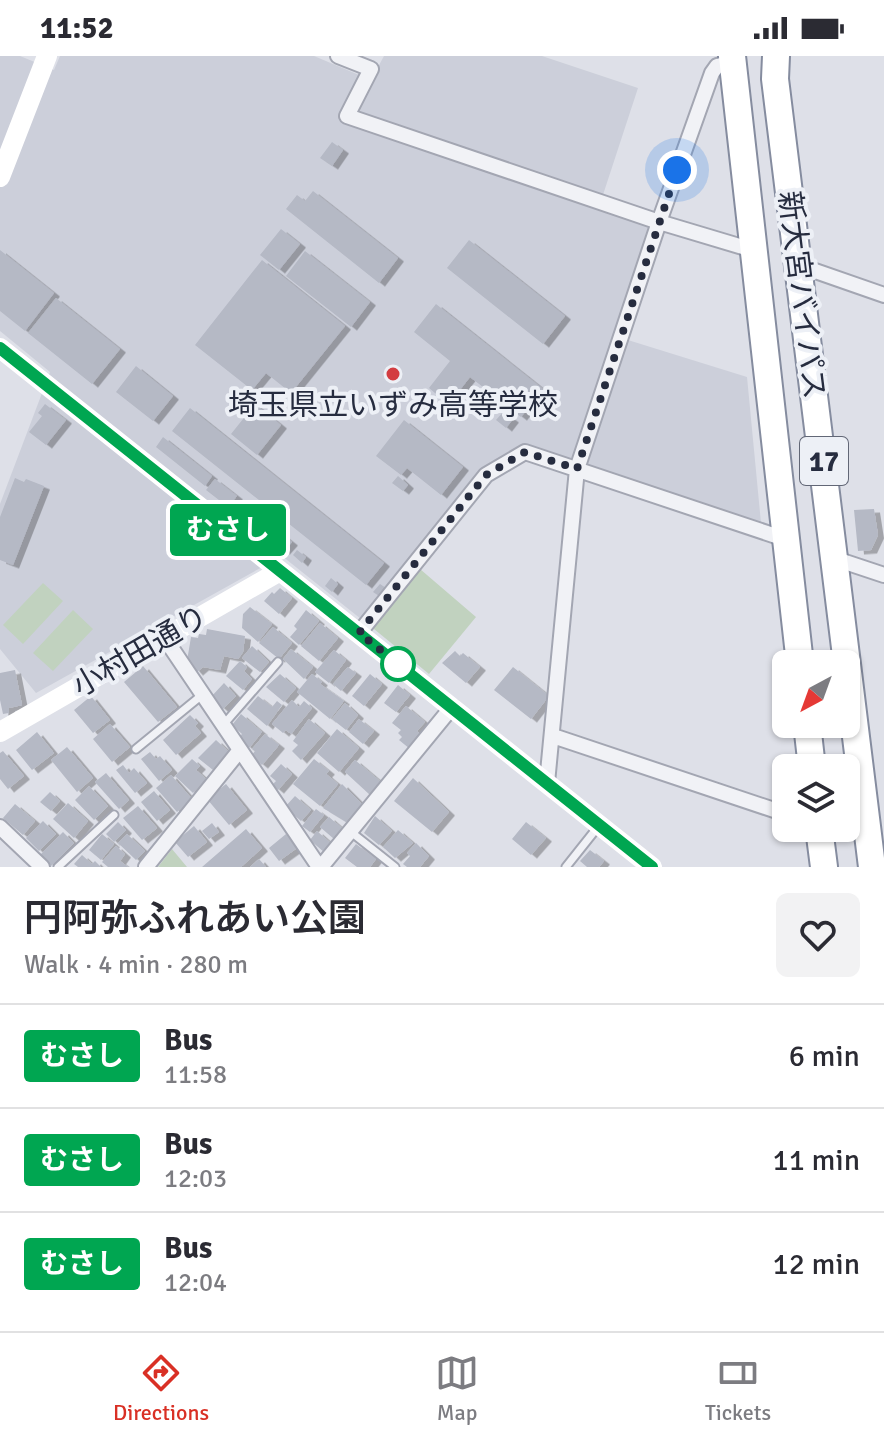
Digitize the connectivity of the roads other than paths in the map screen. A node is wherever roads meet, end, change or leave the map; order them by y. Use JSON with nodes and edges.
{"nodes":[{"id":1,"x":47,"y":56,"type":"edge"},
{"id":2,"x":338,"y":56,"type":"edge"},
{"id":3,"x":733,"y":59,"type":"edge"},
{"id":4,"x":374,"y":62,"type":"edge"},
{"id":5,"x":773,"y":64,"type":"edge"},
{"id":6,"x":0,"y":177,"type":"edge"},
{"id":7,"x":659,"y":222,"type":"junction"},
{"id":8,"x":756,"y":251,"type":"junction"},
{"id":9,"x":798,"y":265,"type":"junction"},
{"id":10,"x":884,"y":295,"type":"edge"},
{"id":11,"x":0,"y":348,"type":"edge"},
{"id":12,"x":577,"y":469,"type":"junction"},
{"id":13,"x":785,"y":539,"type":"junction"},
{"id":14,"x":836,"y":559,"type":"junction"},
{"id":15,"x":280,"y":571,"type":"junction"},
{"id":16,"x":884,"y":575,"type":"edge"},
{"id":17,"x":359,"y":633,"type":"junction"},
{"id":18,"x":164,"y":637,"type":"junction"},
{"id":19,"x":798,"y":650,"type":"edge"},
{"id":20,"x":278,"y":662,"type":"dead end"},
{"id":21,"x":203,"y":695,"type":"junction"},
{"id":22,"x":452,"y":707,"type":"junction"},
{"id":23,"x":224,"y":724,"type":"junction"},
{"id":24,"x":0,"y":732,"type":"edge"},
{"id":25,"x":553,"y":736,"type":"junction"},
{"id":26,"x":136,"y":749,"type":"dead end"},
{"id":27,"x":240,"y":750,"type":"junction"},
{"id":28,"x":547,"y":783,"type":"junction"},
{"id":29,"x":772,"y":809,"type":"edge"},
{"id":30,"x":114,"y":815,"type":"dead end"},
{"id":31,"x":599,"y":825,"type":"junction"},
{"id":32,"x":0,"y":827,"type":"edge"},
{"id":33,"x":351,"y":832,"type":"junction"},
{"id":34,"x":821,"y":842,"type":"edge"},
{"id":35,"x":42,"y":867,"type":"edge"},
{"id":36,"x":58,"y":867,"type":"edge"},
{"id":37,"x":146,"y":867,"type":"edge"},
{"id":38,"x":320,"y":867,"type":"edge"},
{"id":39,"x":395,"y":867,"type":"edge"},
{"id":40,"x":566,"y":867,"type":"edge"},
{"id":41,"x":652,"y":867,"type":"edge"},
{"id":42,"x":824,"y":867,"type":"edge"},
{"id":43,"x":872,"y":867,"type":"edge"}],
"edges":[{"from":1,"to":6,"type":"street"},
{"from":2,"to":4,"type":"street"},
{"from":3,"to":7,"type":"street"},
{"from":3,"to":8,"type":"highway","name":"新大宮バイパス","number":"17"},
{"from":4,"to":7,"type":"street"},
{"from":5,"to":9,"type":"highway","name":"新大宮バイパス","number":"17"},
{"from":7,"to":8,"type":"street"},
{"from":7,"to":12,"type":"street"},
{"from":8,"to":13,"type":"highway","name":"新大宮バイパス","number":"17"},
{"from":9,"to":10,"type":"street"},
{"from":9,"to":14,"type":"highway","name":"新大宮バイパス","number":"17"},
{"from":11,"to":15,"type":"street"},
{"from":12,"to":13,"type":"street"},
{"from":12,"to":17,"type":"street"},
{"from":12,"to":25,"type":"street"},
{"from":13,"to":19,"type":"highway","name":"新大宮バイパス","number":"17"},
{"from":14,"to":16,"type":"street"},
{"from":14,"to":43,"type":"highway","name":"新大宮バイパス","number":"17"},
{"from":15,"to":17,"type":"street"},
{"from":15,"to":18,"type":"street","name":"小村田通り"},
{"from":17,"to":22,"type":"street"},
{"from":18,"to":21,"type":"street"},
{"from":18,"to":24,"type":"street","name":"小村田通り"},
{"from":20,"to":23,"type":"lane"},
{"from":21,"to":23,"type":"street"},
{"from":21,"to":26,"type":"lane"},
{"from":22,"to":28,"type":"street"},
{"from":22,"to":33,"type":"street"},
{"from":23,"to":27,"type":"street"},
{"from":25,"to":28,"type":"street"},
{"from":25,"to":29,"type":"street"},
{"from":27,"to":37,"type":"street"},
{"from":27,"to":38,"type":"street"},
{"from":28,"to":31,"type":"street"},
{"from":30,"to":36,"type":"lane"},
{"from":31,"to":40,"type":"lane"},
{"from":31,"to":41,"type":"street"},
{"from":32,"to":35,"type":"street"},
{"from":33,"to":38,"type":"street"},
{"from":33,"to":39,"type":"lane"},
{"from":34,"to":42,"type":"highway"}]}
